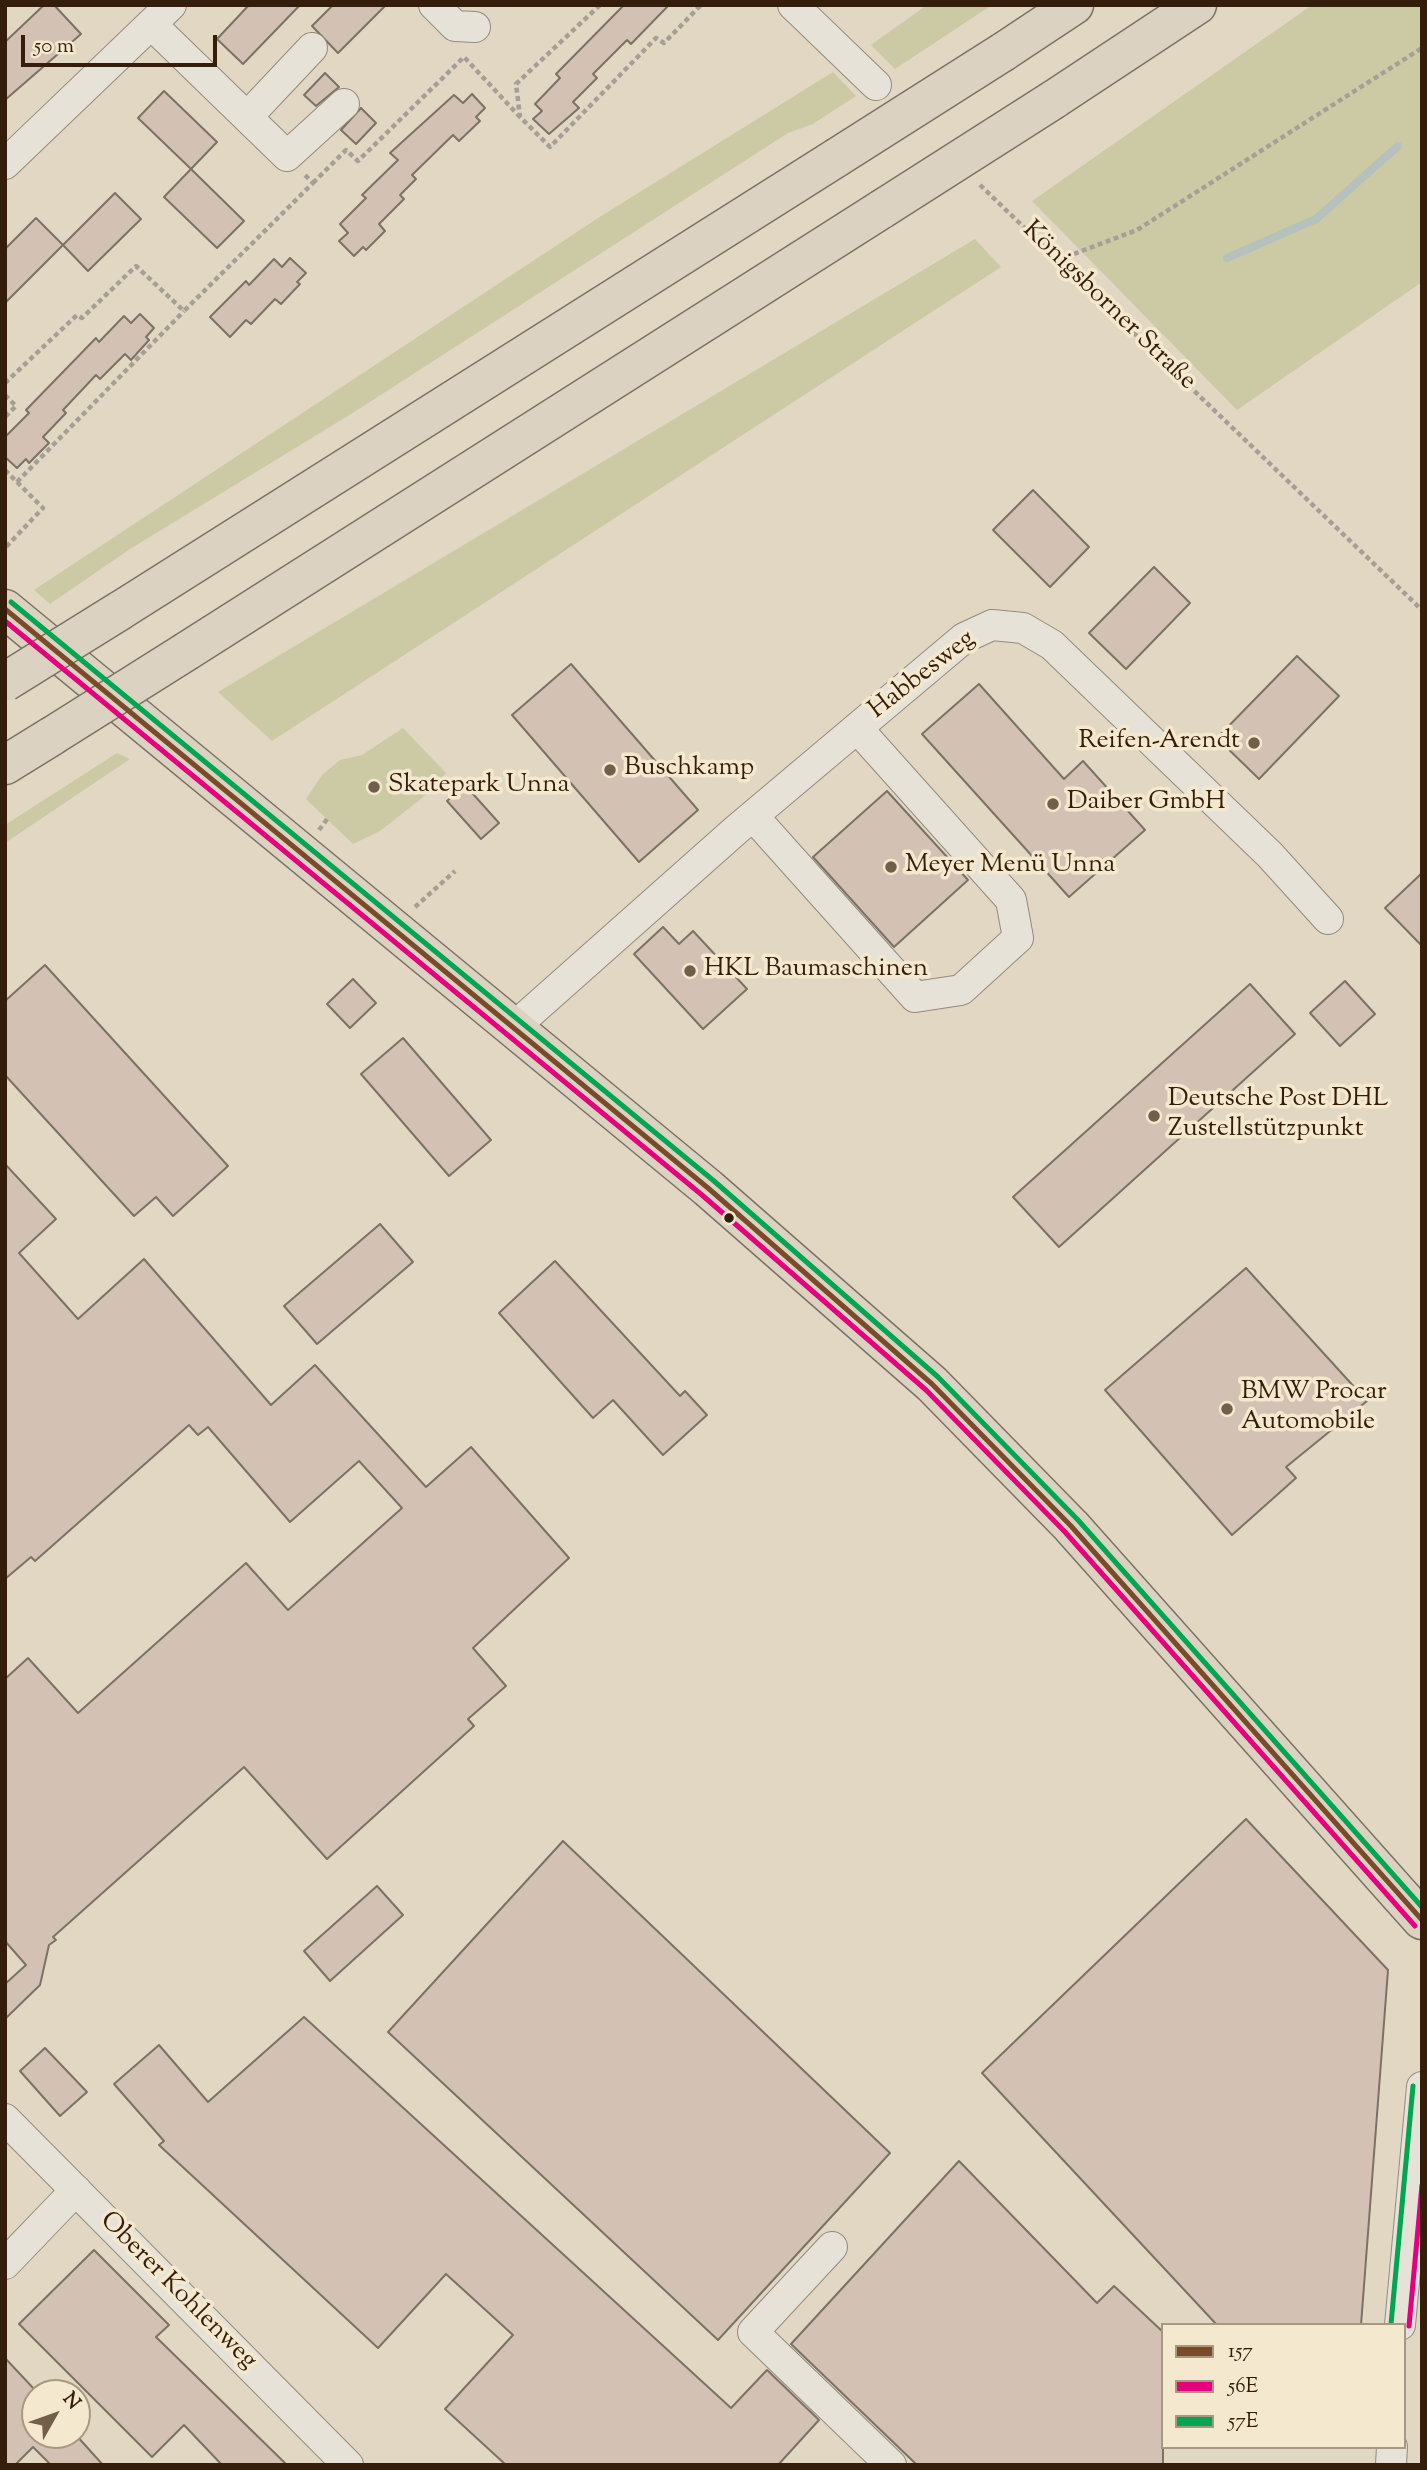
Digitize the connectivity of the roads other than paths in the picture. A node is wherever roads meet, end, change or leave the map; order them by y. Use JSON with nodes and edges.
{"nodes":[{"id":1,"x":434,"y":5,"type":"edge"},
{"id":2,"x":793,"y":5,"type":"edge"},
{"id":3,"x":1074,"y":5,"type":"edge"},
{"id":4,"x":1197,"y":5,"type":"edge"},
{"id":5,"x":161,"y":15,"type":"edge"},
{"id":6,"x":475,"y":27,"type":"dead end"},
{"id":7,"x":313,"y":48,"type":"dead end"},
{"id":8,"x":876,"y":85,"type":"dead end"},
{"id":9,"x":344,"y":104,"type":"dead end"},
{"id":10,"x":247,"y":117,"type":"junction"},
{"id":11,"x":5,"y":164,"type":"edge"},
{"id":12,"x":5,"y":609,"type":"edge"},
{"id":13,"x":5,"y":682,"type":"edge"},
{"id":14,"x":857,"y":728,"type":"junction"},
{"id":15,"x":5,"y":765,"type":"edge"},
{"id":16,"x":753,"y":816,"type":"junction"},
{"id":17,"x":1328,"y":919,"type":"dead end"},
{"id":18,"x":513,"y":1028,"type":"junction"},
{"id":19,"x":1422,"y":1920,"type":"edge"},
{"id":20,"x":1422,"y":2087,"type":"edge"},
{"id":21,"x":5,"y":2119,"type":"edge"},
{"id":22,"x":1419,"y":2130,"type":"edge"},
{"id":23,"x":76,"y":2190,"type":"junction"},
{"id":24,"x":832,"y":2247,"type":"dead end"},
{"id":25,"x":5,"y":2264,"type":"edge"},
{"id":26,"x":1400,"y":2323,"type":"edge"},
{"id":27,"x":348,"y":2465,"type":"edge"},
{"id":28,"x":891,"y":2465,"type":"edge"}],
"edges":[{"from":1,"to":6,"type":"street"},
{"from":2,"to":8,"type":"street"},
{"from":3,"to":13,"type":"main road","bridge":true},
{"from":4,"to":15,"type":"main road","bridge":true},
{"from":5,"to":10,"type":"street"},
{"from":5,"to":11,"type":"street"},
{"from":7,"to":10,"type":"street"},
{"from":9,"to":10,"type":"street"},
{"from":12,"to":18,"type":"main road"},
{"from":14,"to":16,"type":"street","name":"Habbesweg"},
{"from":14,"to":16,"type":"street"},
{"from":14,"to":17,"type":"street","name":"Habbesweg"},
{"from":16,"to":18,"type":"street","name":"Habbesweg"},
{"from":18,"to":19,"type":"main road"},
{"from":20,"to":22,"type":"street"},
{"from":21,"to":23,"type":"street","name":"Oberer Kohlenweg"},
{"from":22,"to":26,"type":"street"},
{"from":23,"to":25,"type":"street"},
{"from":23,"to":27,"type":"street","name":"Oberer Kohlenweg"},
{"from":24,"to":28,"type":"street"}]}
